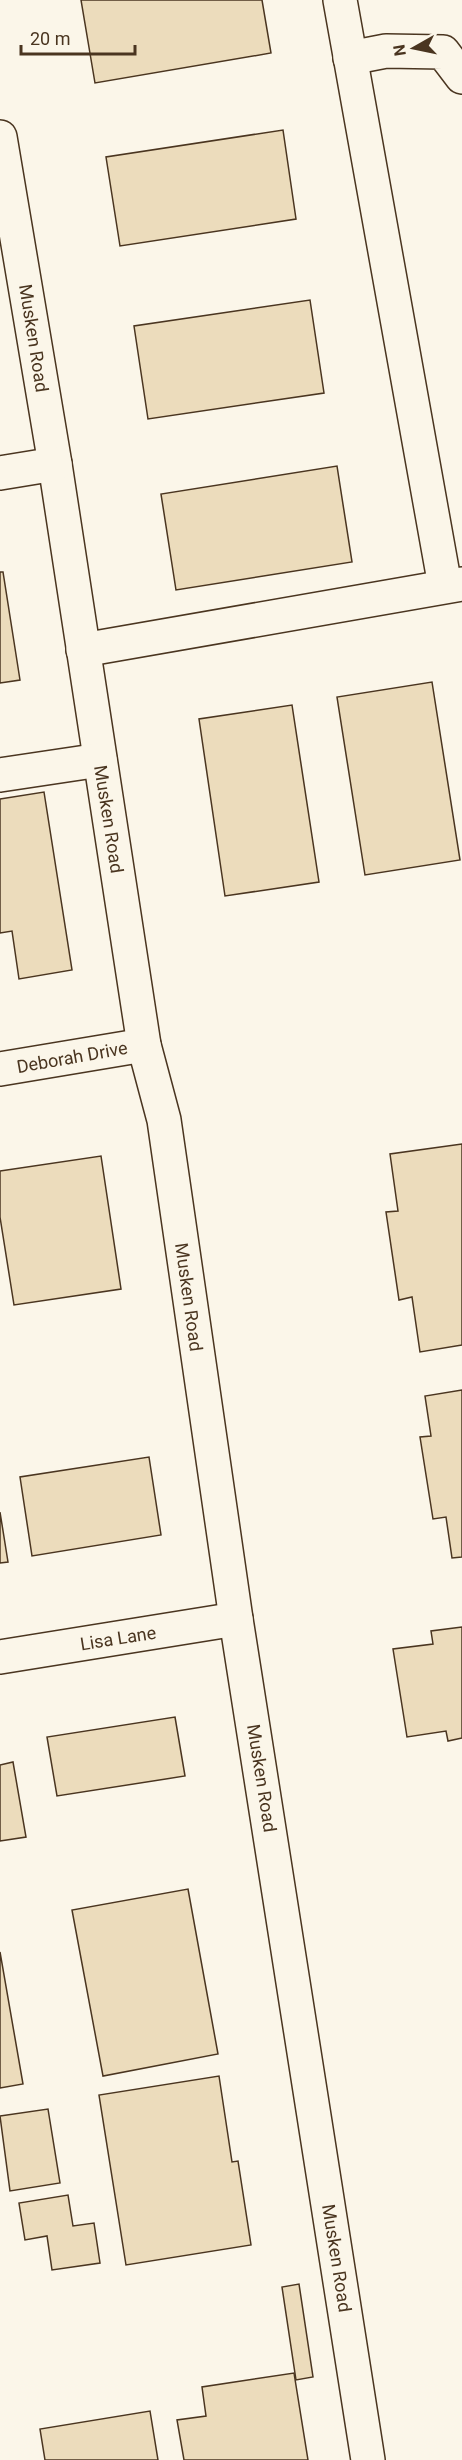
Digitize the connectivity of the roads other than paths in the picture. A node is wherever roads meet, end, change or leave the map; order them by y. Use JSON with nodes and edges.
{"nodes":[{"id":1,"x":340,"y":0,"type":"edge"},
{"id":2,"x":350,"y":58,"type":"junction"},
{"id":3,"x":462,"y":77,"type":"edge"},
{"id":4,"x":0,"y":137,"type":"edge"},
{"id":5,"x":3,"y":174,"type":"edge"},
{"id":6,"x":55,"y":464,"type":"junction"},
{"id":7,"x":0,"y":473,"type":"edge"},
{"id":8,"x":454,"y":585,"type":"edge"},
{"id":9,"x":83,"y":650,"type":"junction"},
{"id":10,"x":100,"y":760,"type":"junction"},
{"id":11,"x":0,"y":775,"type":"edge"},
{"id":12,"x":144,"y":1045,"type":"junction"},
{"id":13,"x":0,"y":1069,"type":"edge"},
{"id":14,"x":236,"y":1619,"type":"junction"},
{"id":15,"x":0,"y":1657,"type":"edge"},
{"id":16,"x":368,"y":2460,"type":"edge"}],
"edges":[{"from":1,"to":2,"type":"street"},
{"from":2,"to":3,"type":"street"},
{"from":2,"to":8,"type":"street"},
{"from":4,"to":5,"type":"street","name":"Musken Road"},
{"from":5,"to":6,"type":"street","name":"Musken Road"},
{"from":6,"to":7,"type":"street"},
{"from":6,"to":9,"type":"street","name":"Musken Road"},
{"from":8,"to":9,"type":"street"},
{"from":9,"to":10,"type":"street","name":"Musken Road"},
{"from":10,"to":11,"type":"street"},
{"from":10,"to":12,"type":"street","name":"Musken Road"},
{"from":12,"to":13,"type":"street","name":"Deborah Drive"},
{"from":12,"to":14,"type":"street","name":"Musken Road"},
{"from":14,"to":15,"type":"street","name":"Lisa Lane"},
{"from":14,"to":16,"type":"street","name":"Musken Road"}]}
